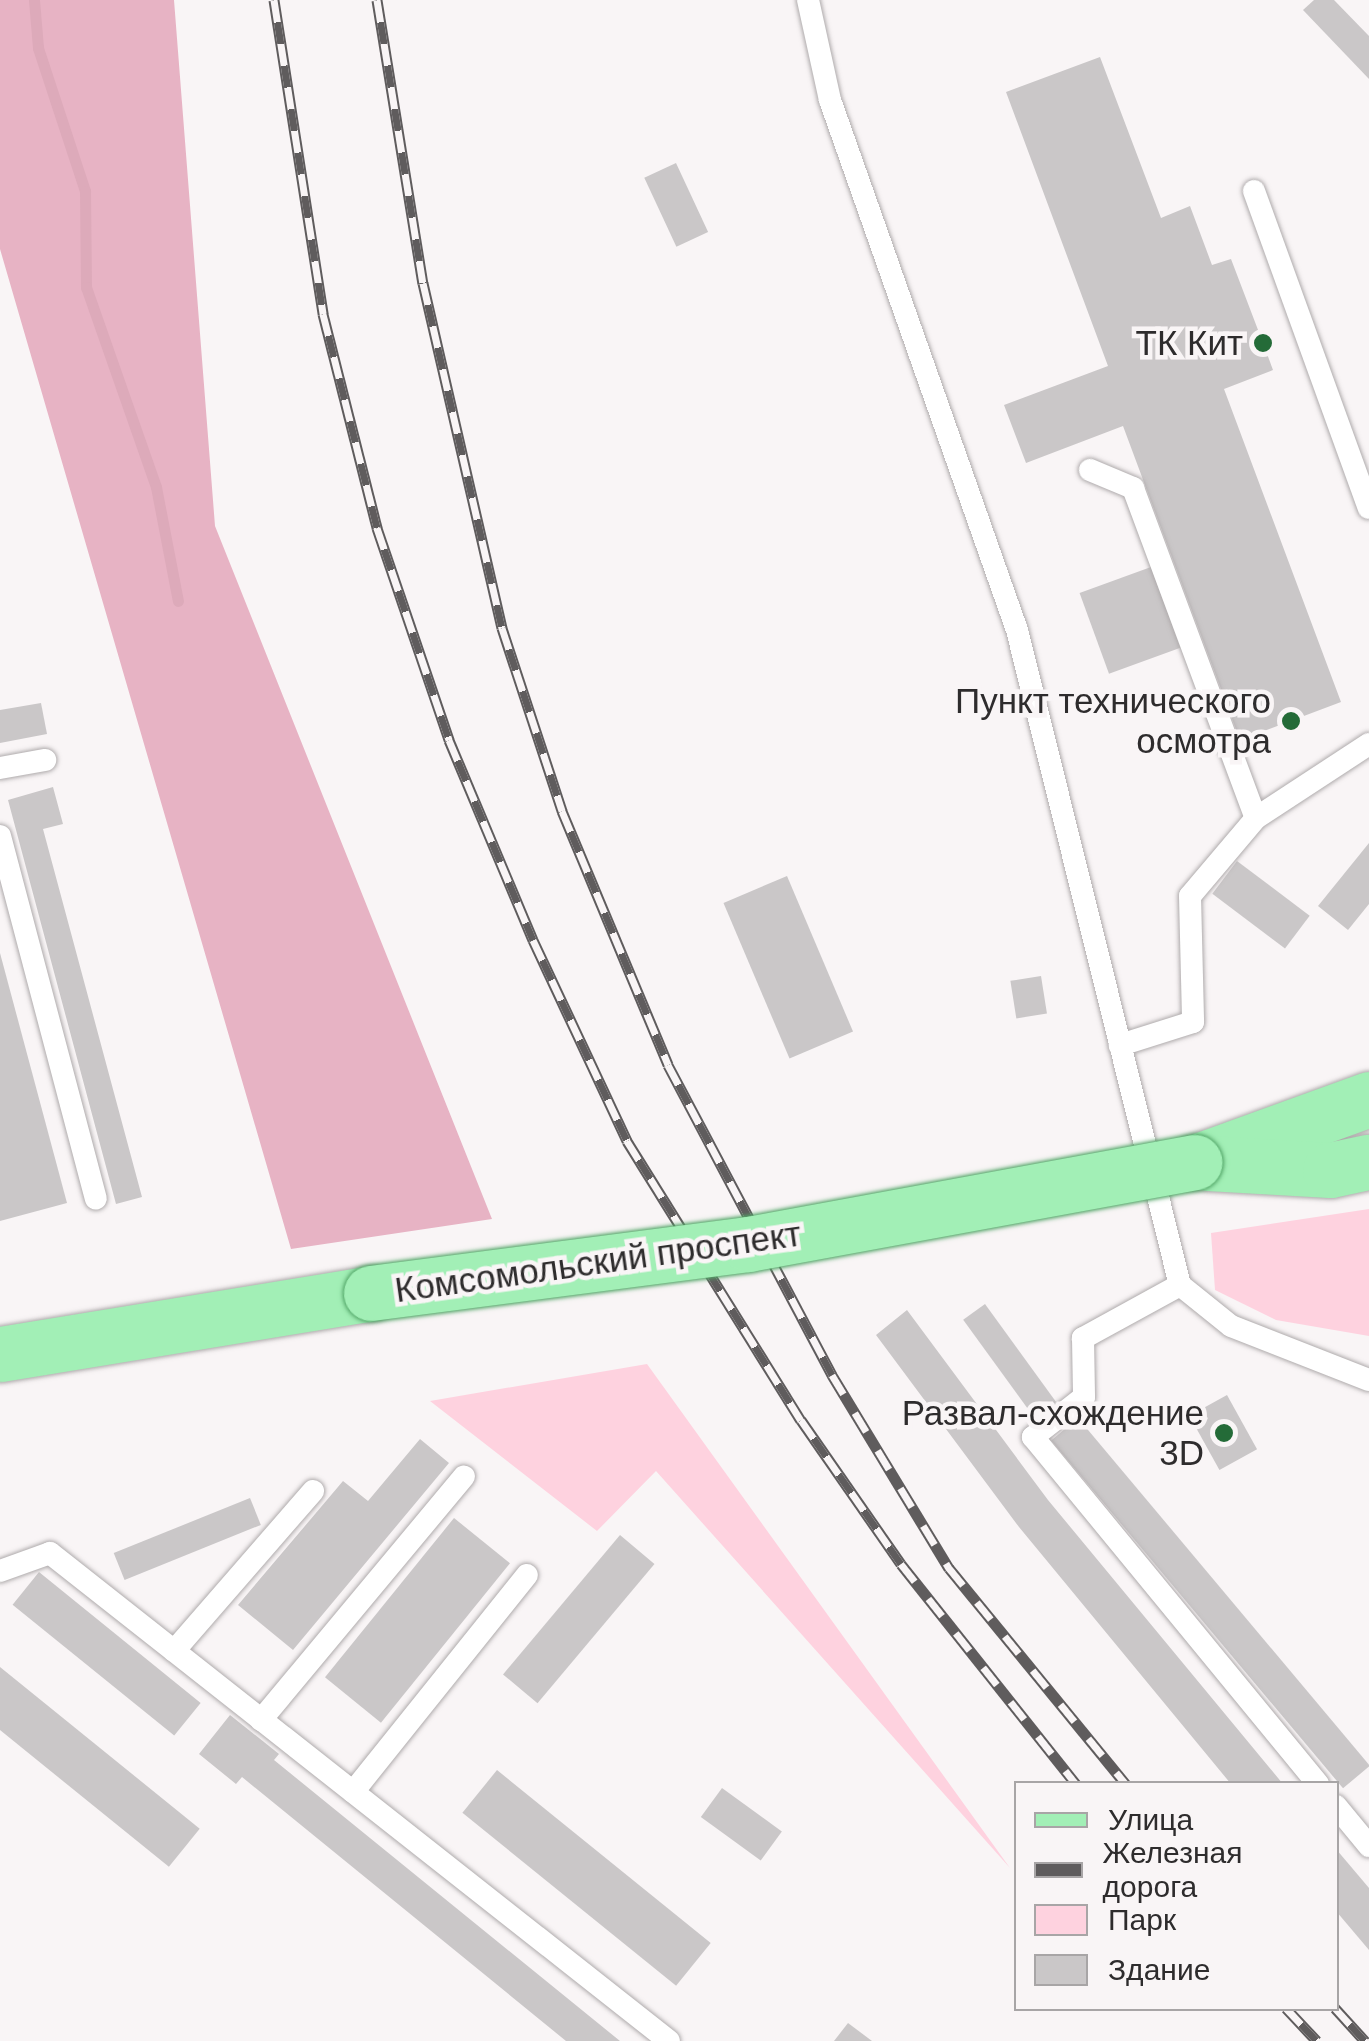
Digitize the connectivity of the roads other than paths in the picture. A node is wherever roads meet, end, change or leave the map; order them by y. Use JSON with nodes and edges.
{"nodes":[{"id":1,"x":808,"y":0,"type":"edge"},
{"id":2,"x":1254,"y":191,"type":"dead end"},
{"id":3,"x":1090,"y":470,"type":"dead end"},
{"id":4,"x":1369,"y":508,"type":"edge"},
{"id":5,"x":1369,"y":744,"type":"edge"},
{"id":6,"x":45,"y":760,"type":"dead end"},
{"id":7,"x":0,"y":768,"type":"edge"},
{"id":8,"x":1256,"y":818,"type":"junction"},
{"id":9,"x":0,"y":836,"type":"edge"},
{"id":10,"x":1120,"y":1046,"type":"junction"},
{"id":11,"x":1369,"y":1099,"type":"edge"},
{"id":12,"x":1196,"y":1162,"type":"junction"},
{"id":13,"x":1369,"y":1162,"type":"edge"},
{"id":14,"x":96,"y":1199,"type":"dead end"},
{"id":15,"x":1180,"y":1285,"type":"junction"},
{"id":16,"x":0,"y":1354,"type":"edge"},
{"id":17,"x":1369,"y":1380,"type":"edge"},
{"id":18,"x":464,"y":1476,"type":"dead end"},
{"id":19,"x":313,"y":1490,"type":"dead end"},
{"id":20,"x":0,"y":1572,"type":"edge"},
{"id":21,"x":526,"y":1575,"type":"dead end"},
{"id":22,"x":174,"y":1651,"type":"junction"},
{"id":23,"x":262,"y":1720,"type":"junction"},
{"id":24,"x":1316,"y":1781,"type":"edge"},
{"id":25,"x":353,"y":1792,"type":"junction"},
{"id":26,"x":1339,"y":1810,"type":"edge"},
{"id":27,"x":1369,"y":1846,"type":"edge"},
{"id":28,"x":669,"y":2041,"type":"edge"}],
"edges":[{"from":1,"to":10,"type":"lane"},
{"from":2,"to":4,"type":"lane"},
{"from":3,"to":8,"type":"lane"},
{"from":5,"to":8,"type":"lane"},
{"from":6,"to":7,"type":"lane"},
{"from":8,"to":10,"type":"lane"},
{"from":9,"to":14,"type":"lane"},
{"from":10,"to":15,"type":"lane"},
{"from":11,"to":12,"type":"main road","name":"Комсомольский проспект"},
{"from":12,"to":13,"type":"main road","name":"Комсомольский проспект"},
{"from":12,"to":16,"type":"main road","name":"Комсомольский проспект","bridge":true},
{"from":15,"to":17,"type":"lane"},
{"from":15,"to":24,"type":"lane"},
{"from":18,"to":23,"type":"lane"},
{"from":19,"to":22,"type":"lane"},
{"from":20,"to":22,"type":"lane"},
{"from":21,"to":25,"type":"lane"},
{"from":22,"to":23,"type":"lane"},
{"from":23,"to":25,"type":"lane"},
{"from":25,"to":28,"type":"lane"},
{"from":26,"to":27,"type":"lane"}]}
